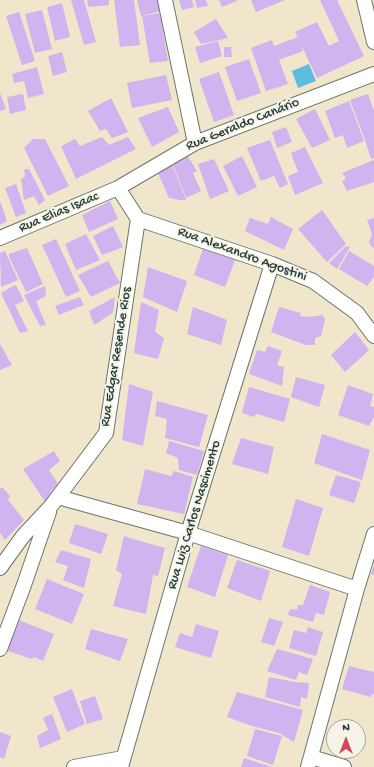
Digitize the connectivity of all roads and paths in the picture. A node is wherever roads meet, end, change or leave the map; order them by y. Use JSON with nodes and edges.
{"nodes":[{"id":1,"x":165,"y":0,"type":"edge"},
{"id":2,"x":364,"y":0,"type":"edge"},
{"id":3,"x":374,"y":42,"type":"edge"},
{"id":4,"x":374,"y":74,"type":"edge"},
{"id":5,"x":195,"y":143,"type":"junction"},
{"id":6,"x":118,"y":188,"type":"junction"},
{"id":7,"x":138,"y":219,"type":"junction"},
{"id":8,"x":0,"y":238,"type":"edge"},
{"id":9,"x":272,"y":264,"type":"junction"},
{"id":10,"x":374,"y":336,"type":"edge"},
{"id":11,"x":54,"y":502,"type":"junction"},
{"id":12,"x":188,"y":533,"type":"junction"},
{"id":13,"x":374,"y":534,"type":"edge"},
{"id":14,"x":0,"y":568,"type":"edge"},
{"id":15,"x":357,"y":589,"type":"junction"},
{"id":16,"x":0,"y":649,"type":"edge"},
{"id":17,"x":122,"y":762,"type":"edge"},
{"id":18,"x":310,"y":762,"type":"edge"},
{"id":19,"x":74,"y":767,"type":"edge"},
{"id":20,"x":344,"y":767,"type":"edge"}],
"edges":[{"from":1,"to":5,"type":"street"},
{"from":2,"to":3,"type":"street"},
{"from":4,"to":5,"type":"street","name":"Rua Geraldo Canário"},
{"from":5,"to":6,"type":"street","name":"Rua Geraldo Canário"},
{"from":6,"to":7,"type":"street"},
{"from":6,"to":8,"type":"street","name":"Rua Elias Isaac"},
{"from":7,"to":9,"type":"street","name":"Rua Alexandro Agostini"},
{"from":7,"to":11,"type":"street","name":"Rua Edgar Resende Rios"},
{"from":9,"to":10,"type":"street","name":"Rua Alexandro Agostini"},
{"from":9,"to":12,"type":"street","name":"Rua Luiz Carlos Nascimento"},
{"from":11,"to":12,"type":"street"},
{"from":11,"to":14,"type":"street","name":"Rua Edgar Resende Rios"},
{"from":11,"to":16,"type":"street"},
{"from":12,"to":15,"type":"street"},
{"from":12,"to":17,"type":"street","name":"Rua Luiz Carlos Nascimento"},
{"from":13,"to":15,"type":"street"},
{"from":15,"to":18,"type":"street"},
{"from":17,"to":19,"type":"street"},
{"from":18,"to":20,"type":"street"}]}
